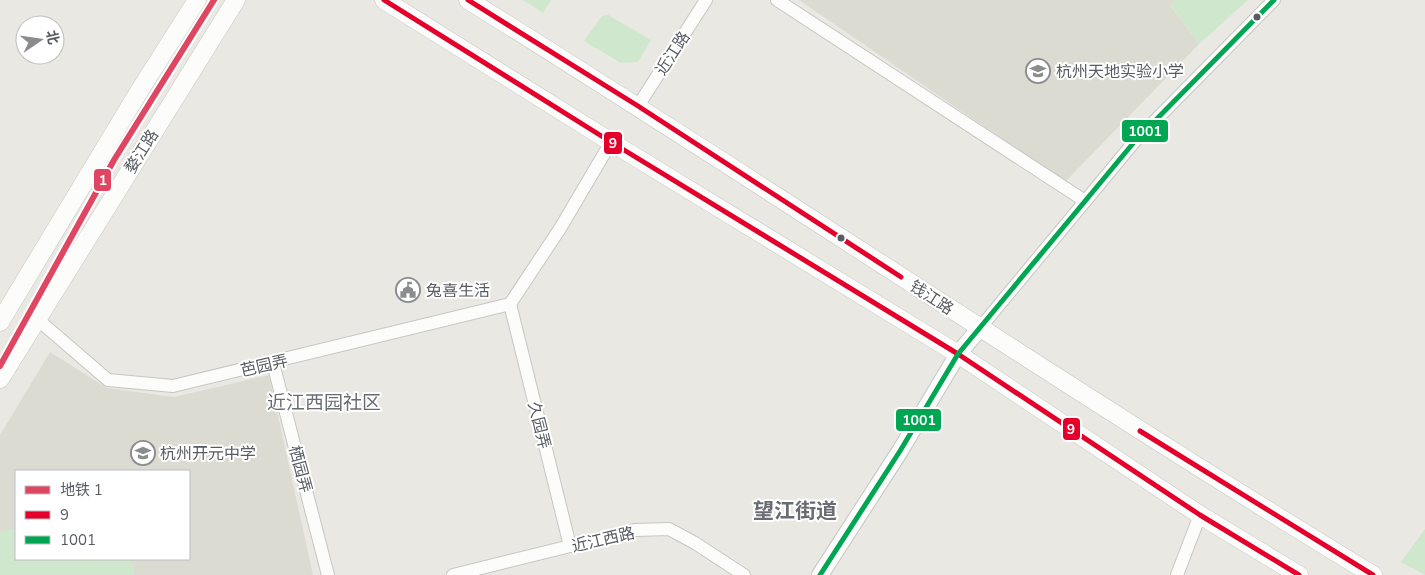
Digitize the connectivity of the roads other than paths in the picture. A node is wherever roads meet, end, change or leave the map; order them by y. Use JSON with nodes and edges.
{"nodes":[{"id":1,"x":197,"y":0,"type":"edge"},
{"id":2,"x":236,"y":0,"type":"edge"},
{"id":3,"x":384,"y":0,"type":"edge"},
{"id":4,"x":468,"y":0,"type":"edge"},
{"id":5,"x":706,"y":0,"type":"edge"},
{"id":6,"x":777,"y":0,"type":"edge"},
{"id":7,"x":1274,"y":0,"type":"edge"},
{"id":8,"x":638,"y":106,"type":"junction"},
{"id":9,"x":611,"y":142,"type":"junction"},
{"id":10,"x":1085,"y":201,"type":"junction"},
{"id":11,"x":510,"y":304,"type":"junction"},
{"id":12,"x":3,"y":310,"type":"edge"},
{"id":13,"x":36,"y":318,"type":"junction"},
{"id":14,"x":980,"y":328,"type":"junction"},
{"id":15,"x":958,"y":354,"type":"junction"},
{"id":16,"x":273,"y":363,"type":"junction"},
{"id":17,"x":0,"y":379,"type":"edge"},
{"id":18,"x":1200,"y":515,"type":"junction"},
{"id":19,"x":570,"y":546,"type":"junction"},
{"id":20,"x":328,"y":575,"type":"edge"},
{"id":21,"x":453,"y":575,"type":"edge"},
{"id":22,"x":744,"y":575,"type":"edge"},
{"id":23,"x":820,"y":575,"type":"edge"},
{"id":24,"x":1177,"y":575,"type":"edge"},
{"id":25,"x":1299,"y":575,"type":"edge"},
{"id":26,"x":1373,"y":575,"type":"edge"}],
"edges":[{"from":1,"to":12,"type":"main road","name":"婺江路"},
{"from":2,"to":13,"type":"main road","name":"婺江路"},
{"from":3,"to":9,"type":"main road"},
{"from":4,"to":8,"type":"main road","name":"钱江路"},
{"from":5,"to":8,"type":"street","name":"近江路"},
{"from":6,"to":10,"type":"street"},
{"from":7,"to":10,"type":"street"},
{"from":8,"to":14,"type":"main road","name":"钱江路"},
{"from":9,"to":11,"type":"street"},
{"from":9,"to":15,"type":"main road"},
{"from":10,"to":14,"type":"street"},
{"from":11,"to":16,"type":"street","name":"芭园弄"},
{"from":11,"to":19,"type":"street","name":"久园弄"},
{"from":13,"to":16,"type":"street","name":"芭园弄"},
{"from":13,"to":17,"type":"main road","name":"婺江路"},
{"from":14,"to":15,"type":"street"},
{"from":14,"to":26,"type":"main road","name":"钱江路"},
{"from":15,"to":18,"type":"main road"},
{"from":15,"to":23,"type":"street"},
{"from":16,"to":20,"type":"street","name":"栖园弄"},
{"from":18,"to":24,"type":"street"},
{"from":18,"to":25,"type":"main road"},
{"from":19,"to":21,"type":"street","name":"近江西路"},
{"from":19,"to":22,"type":"street","name":"近江西路"}]}
